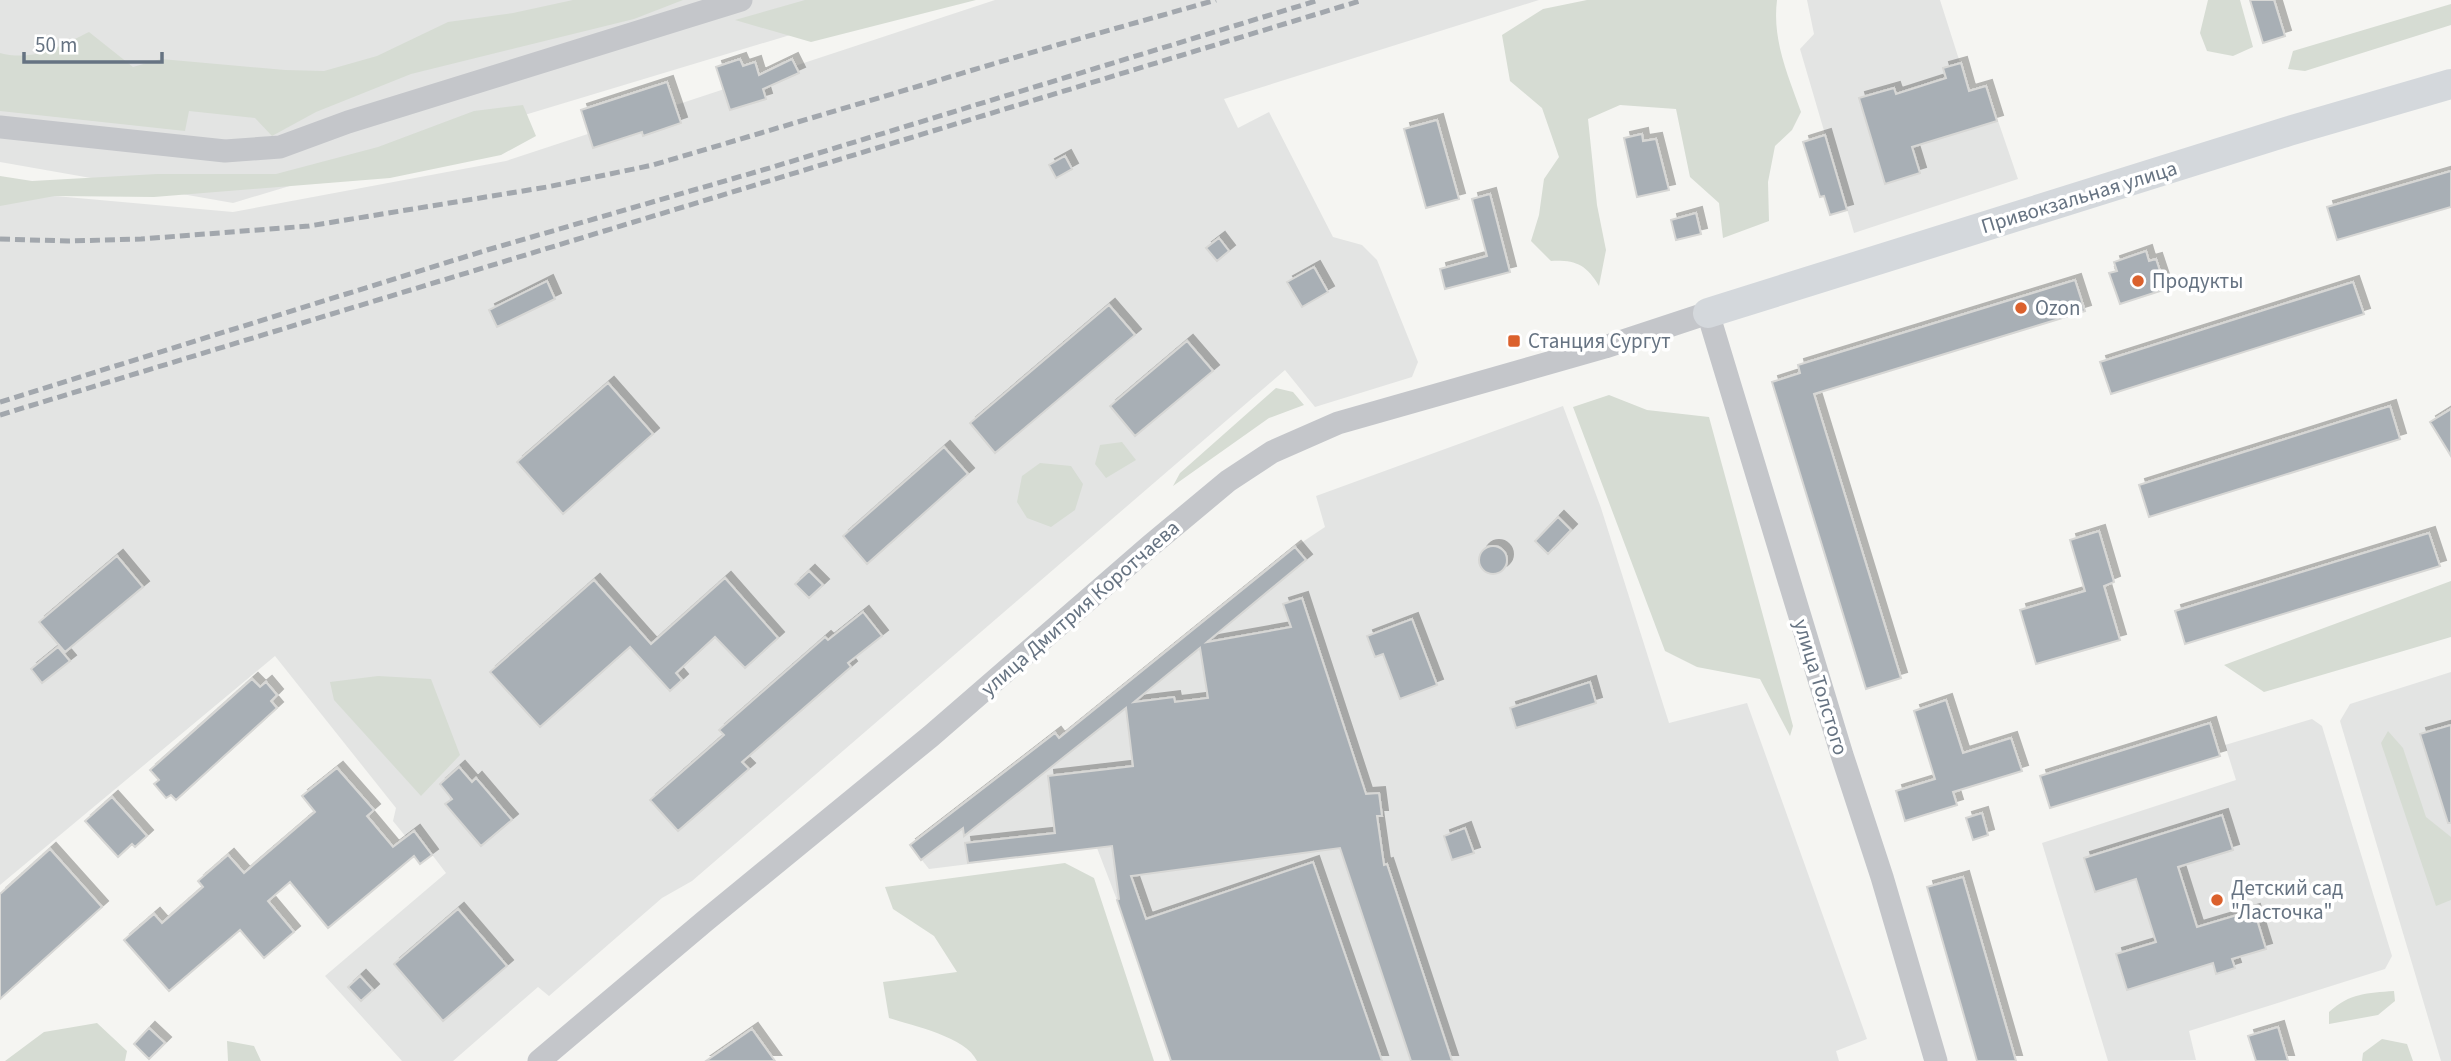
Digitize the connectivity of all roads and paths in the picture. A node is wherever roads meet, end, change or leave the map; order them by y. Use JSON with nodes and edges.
{"nodes":[{"id":1,"x":741,"y":0,"type":"edge"},
{"id":2,"x":2451,"y":84,"type":"edge"},
{"id":3,"x":0,"y":127,"type":"edge"},
{"id":4,"x":1708,"y":313,"type":"junction"},
{"id":5,"x":538,"y":1061,"type":"edge"},
{"id":6,"x":1936,"y":1061,"type":"edge"}],
"edges":[{"from":1,"to":3,"type":"street"},
{"from":2,"to":4,"type":"main road","name":"Привокзальная улица"},
{"from":4,"to":5,"type":"street","name":"улица Дмитрия Коротчаева"},
{"from":4,"to":6,"type":"street","name":"улица Толстого"}]}
